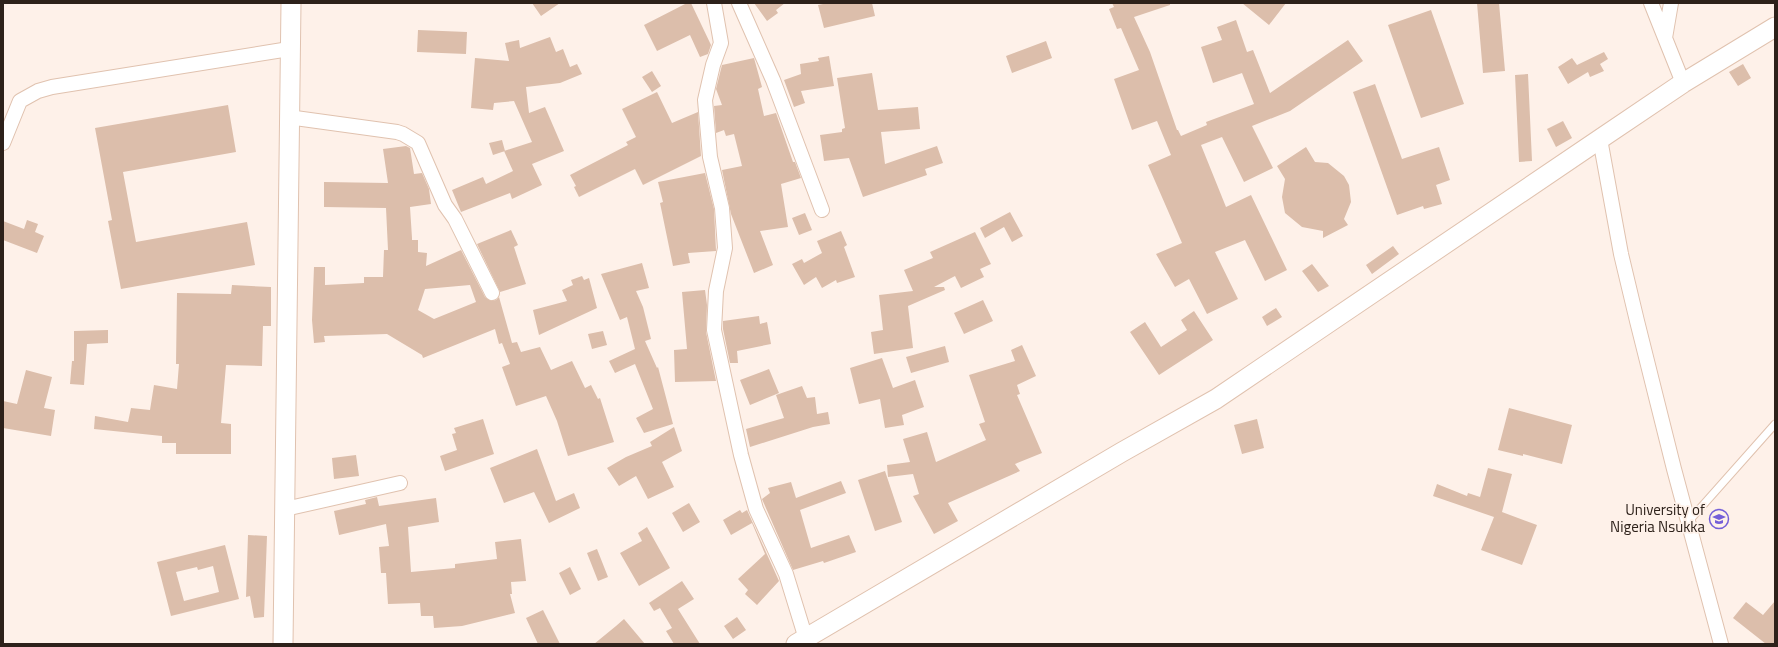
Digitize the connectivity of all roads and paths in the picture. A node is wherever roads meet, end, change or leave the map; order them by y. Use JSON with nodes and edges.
{"nodes":[{"id":1,"x":290,"y":3,"type":"edge"},
{"id":2,"x":714,"y":3,"type":"edge"},
{"id":3,"x":739,"y":3,"type":"edge"},
{"id":4,"x":1651,"y":3,"type":"edge"},
{"id":5,"x":1671,"y":3,"type":"edge"},
{"id":6,"x":1775,"y":27,"type":"edge"},
{"id":7,"x":1664,"y":40,"type":"junction"},
{"id":8,"x":289,"y":49,"type":"junction"},
{"id":9,"x":1683,"y":83,"type":"junction"},
{"id":10,"x":288,"y":117,"type":"junction"},
{"id":11,"x":1600,"y":139,"type":"junction"},
{"id":12,"x":3,"y":143,"type":"edge"},
{"id":13,"x":822,"y":210,"type":"dead end"},
{"id":14,"x":492,"y":293,"type":"dead end"},
{"id":15,"x":1775,"y":424,"type":"edge"},
{"id":16,"x":400,"y":483,"type":"dead end"},
{"id":17,"x":285,"y":509,"type":"junction"},
{"id":18,"x":1688,"y":522,"type":"junction"},
{"id":19,"x":801,"y":641,"type":"edge"},
{"id":20,"x":283,"y":644,"type":"edge"},
{"id":21,"x":1721,"y":644,"type":"edge"}],
"edges":[{"from":1,"to":8,"type":"street"},
{"from":2,"to":19,"type":"street"},
{"from":3,"to":13,"type":"street"},
{"from":4,"to":7,"type":"street"},
{"from":5,"to":7,"type":"street"},
{"from":6,"to":9,"type":"street"},
{"from":7,"to":9,"type":"street"},
{"from":8,"to":10,"type":"street"},
{"from":8,"to":12,"type":"street"},
{"from":9,"to":11,"type":"street"},
{"from":10,"to":14,"type":"street"},
{"from":10,"to":17,"type":"street"},
{"from":11,"to":18,"type":"street"},
{"from":11,"to":19,"type":"street"},
{"from":15,"to":18,"type":"lane"},
{"from":16,"to":17,"type":"street"},
{"from":17,"to":20,"type":"street"},
{"from":18,"to":21,"type":"street"}]}
